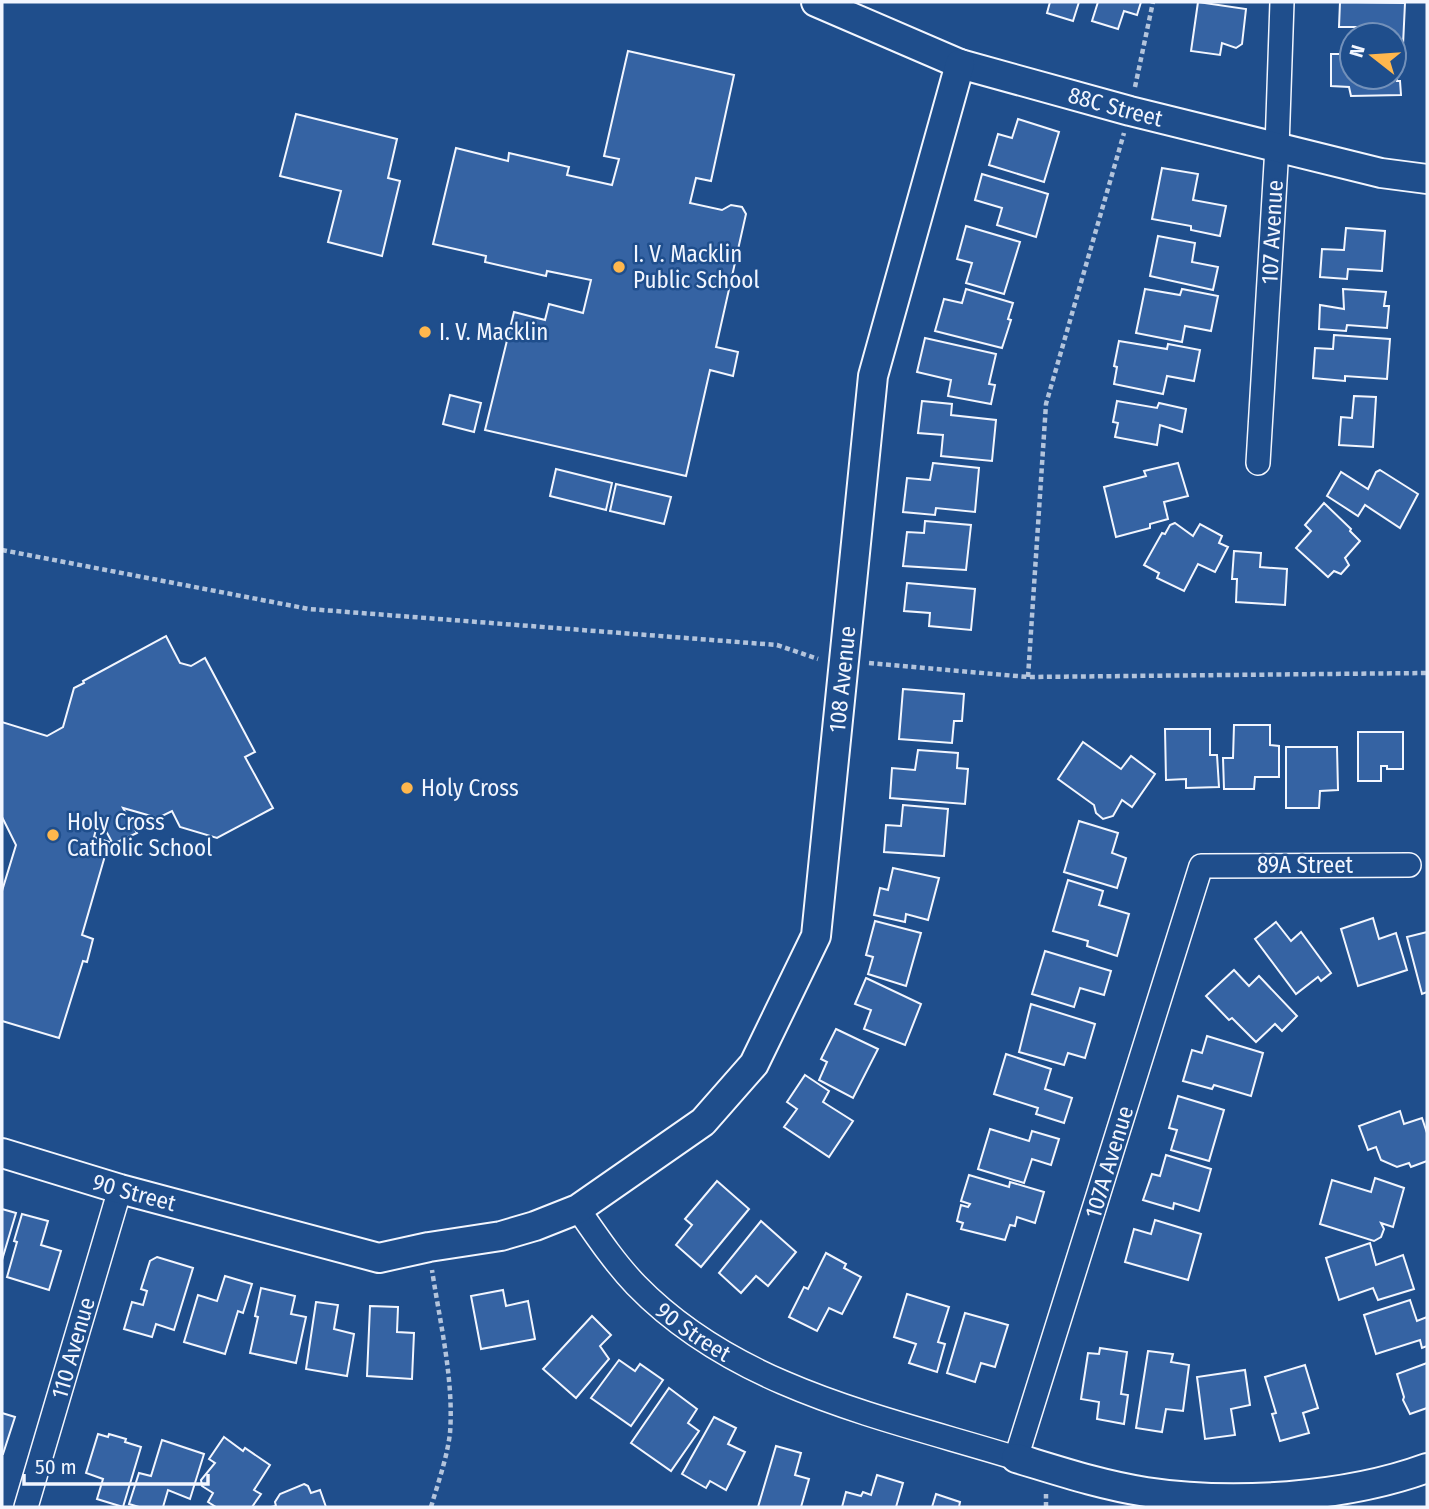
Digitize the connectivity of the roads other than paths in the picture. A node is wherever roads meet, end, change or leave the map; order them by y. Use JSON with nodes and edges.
{"nodes":[{"id":1,"x":816,"y":2,"type":"edge"},
{"id":2,"x":1282,"y":2,"type":"edge"},
{"id":3,"x":960,"y":64,"type":"junction"},
{"id":4,"x":1277,"y":147,"type":"junction"},
{"id":5,"x":1427,"y":180,"type":"edge"},
{"id":6,"x":1258,"y":463,"type":"dead end"},
{"id":7,"x":1409,"y":865,"type":"dead end"},
{"id":8,"x":1201,"y":866,"type":"joint"},
{"id":9,"x":2,"y":1153,"type":"edge"},
{"id":10,"x":120,"y":1189,"type":"junction"},
{"id":11,"x":578,"y":1209,"type":"junction"},
{"id":12,"x":1016,"y":1458,"type":"junction"},
{"id":13,"x":1427,"y":1468,"type":"edge"},
{"id":14,"x":1217,"y":1502,"type":"edge"},
{"id":15,"x":26,"y":1507,"type":"edge"}],
"edges":[{"from":1,"to":3,"type":"street","name":"88C Street"},
{"from":2,"to":4,"type":"street","name":"107 Avenue"},
{"from":3,"to":4,"type":"street","name":"88C Street"},
{"from":3,"to":11,"type":"street","name":"108 Avenue"},
{"from":4,"to":5,"type":"street","name":"88C Street"},
{"from":4,"to":6,"type":"street","name":"107 Avenue"},
{"from":7,"to":8,"type":"street","name":"89A Street"},
{"from":8,"to":12,"type":"street","name":"107A Avenue"},
{"from":9,"to":10,"type":"street","name":"90 Street"},
{"from":10,"to":11,"type":"street","name":"90 Street"},
{"from":10,"to":15,"type":"street","name":"110 Avenue"},
{"from":11,"to":12,"type":"street","name":"90 Street"},
{"from":12,"to":14,"type":"street","name":"90 Street"},
{"from":13,"to":14,"type":"street","name":"90 Street"}]}
